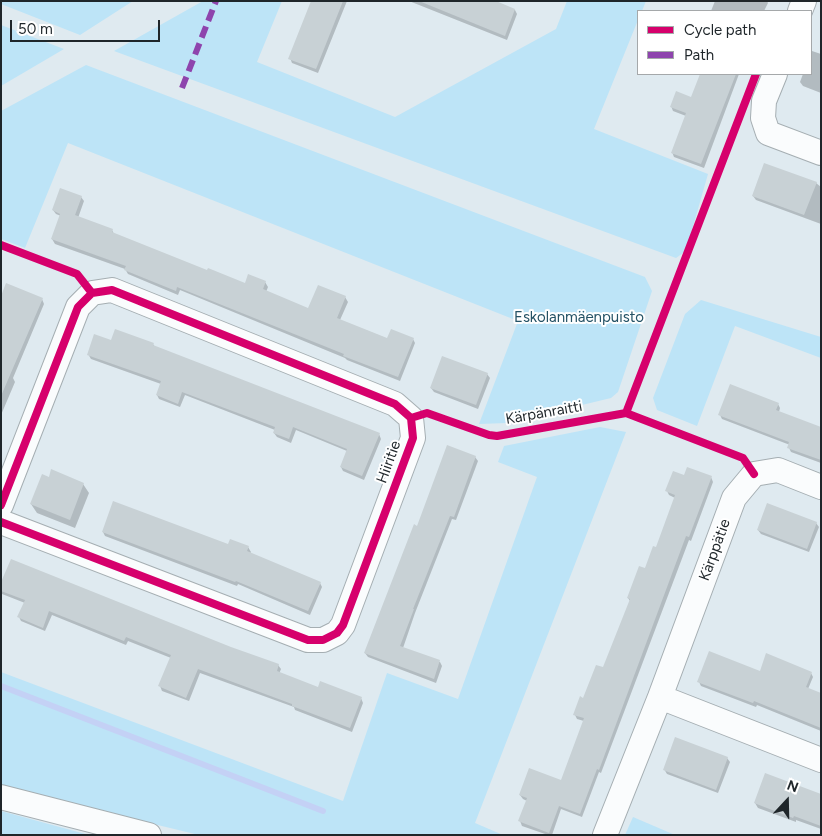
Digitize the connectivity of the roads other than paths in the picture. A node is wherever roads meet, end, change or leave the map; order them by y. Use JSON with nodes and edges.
{"nodes":[{"id":1,"x":775,"y":75,"type":"edge"},
{"id":2,"x":821,"y":154,"type":"edge"},
{"id":3,"x":821,"y":487,"type":"edge"},
{"id":4,"x":1,"y":505,"type":"edge"},
{"id":5,"x":1,"y":522,"type":"edge"},
{"id":6,"x":660,"y":697,"type":"junction"},
{"id":7,"x":821,"y":760,"type":"edge"},
{"id":8,"x":1,"y":797,"type":"edge"},
{"id":9,"x":149,"y":835,"type":"edge"},
{"id":10,"x":605,"y":835,"type":"edge"}],
"edges":[{"from":1,"to":2,"type":"street"},
{"from":3,"to":6,"type":"street","name":"Kärppätie"},
{"from":4,"to":5,"type":"street","name":"Hiiritie"},
{"from":6,"to":7,"type":"street"},
{"from":6,"to":10,"type":"street","name":"Kärppätie"},
{"from":8,"to":9,"type":"street"}]}
